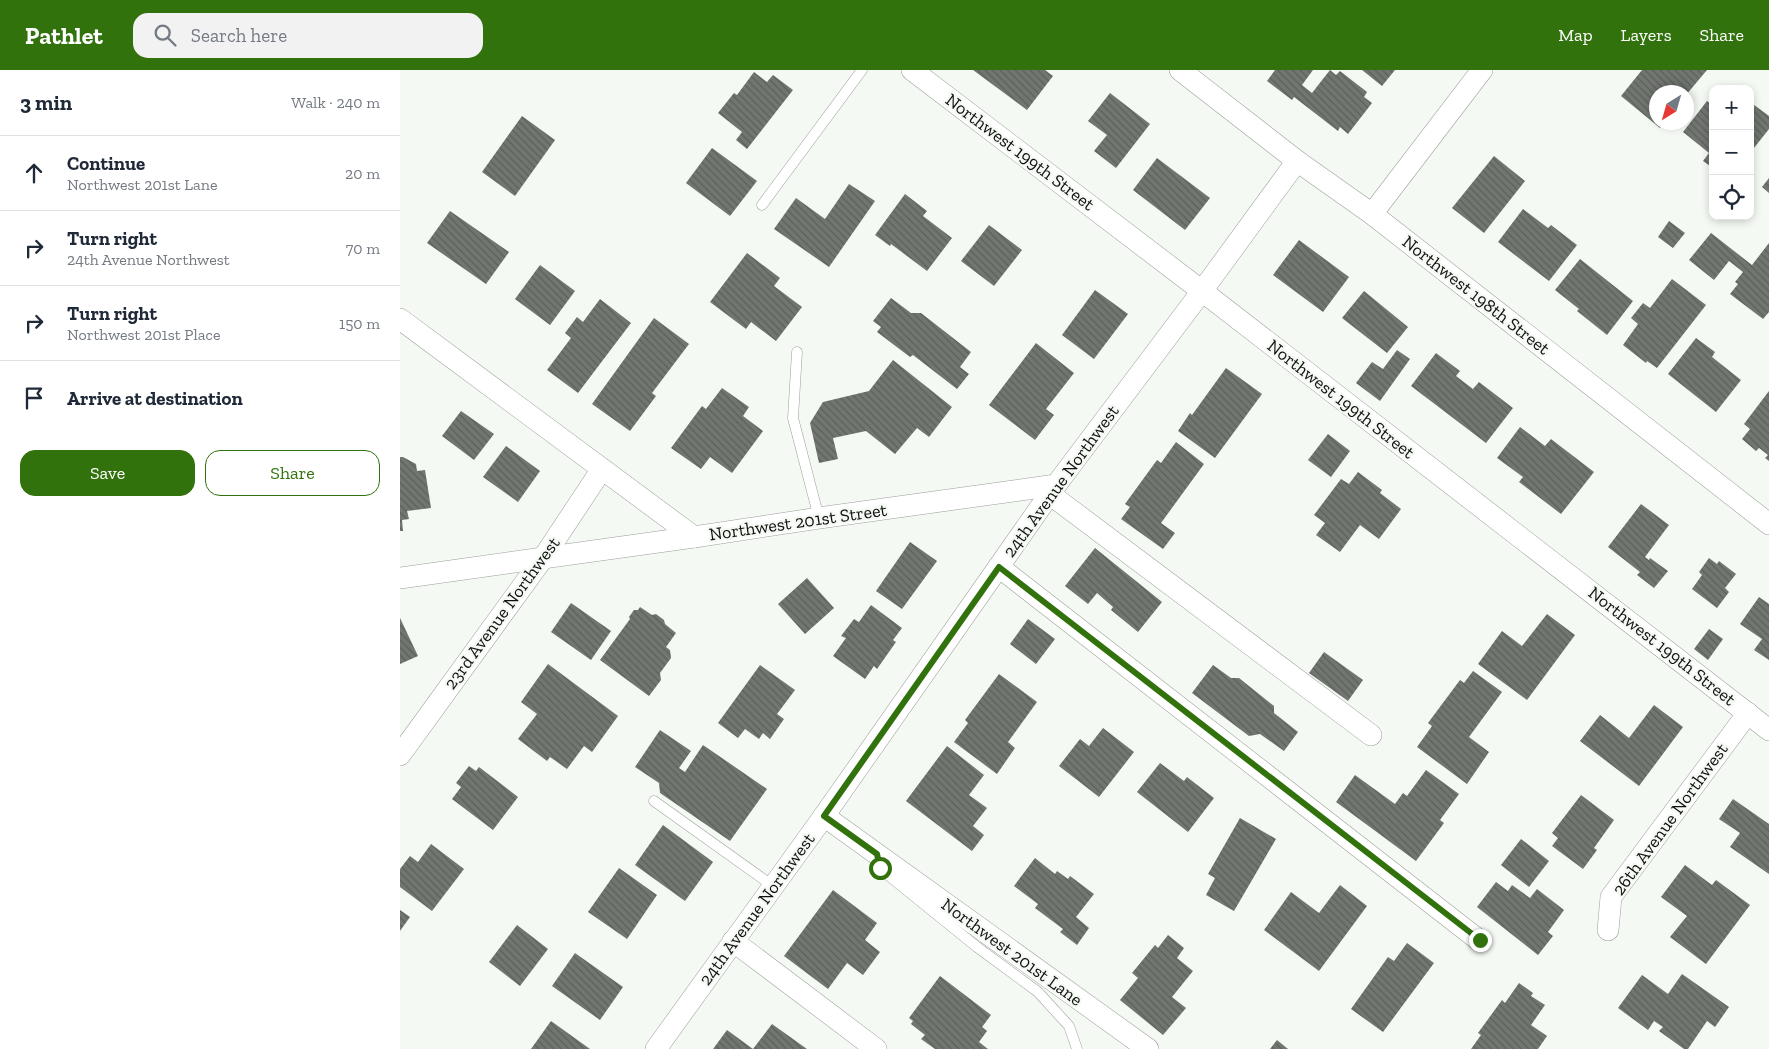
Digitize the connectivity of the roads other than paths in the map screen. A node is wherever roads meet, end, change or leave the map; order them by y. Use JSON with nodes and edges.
{"nodes":[{"id":1,"x":862,"y":70,"type":"edge"},
{"id":2,"x":912,"y":70,"type":"edge"},
{"id":3,"x":1180,"y":70,"type":"edge"},
{"id":4,"x":1482,"y":70,"type":"edge"},
{"id":5,"x":1297,"y":161,"type":"junction"},
{"id":6,"x":762,"y":205,"type":"dead end"},
{"id":7,"x":1372,"y":214,"type":"junction"},
{"id":8,"x":1202,"y":291,"type":"junction"},
{"id":9,"x":400,"y":319,"type":"edge"},
{"id":10,"x":797,"y":352,"type":"dead end"},
{"id":11,"x":602,"y":469,"type":"junction"},
{"id":12,"x":1054,"y":490,"type":"junction"},
{"id":13,"x":819,"y":518,"type":"junction"},
{"id":14,"x":1769,"y":524,"type":"edge"},
{"id":15,"x":694,"y":537,"type":"junction"},
{"id":16,"x":543,"y":558,"type":"junction"},
{"id":17,"x":999,"y":567,"type":"junction"},
{"id":18,"x":400,"y":578,"type":"edge"},
{"id":19,"x":1748,"y":714,"type":"junction"},
{"id":20,"x":1769,"y":730,"type":"edge"},
{"id":21,"x":1371,"y":735,"type":"dead end"},
{"id":22,"x":400,"y":755,"type":"edge"},
{"id":23,"x":654,"y":802,"type":"dead end"},
{"id":24,"x":824,"y":816,"type":"junction"},
{"id":25,"x":877,"y":854,"type":"junction"},
{"id":26,"x":773,"y":886,"type":"junction"},
{"id":27,"x":1608,"y":930,"type":"dead end"},
{"id":28,"x":1480,"y":940,"type":"dead end"},
{"id":29,"x":732,"y":941,"type":"junction"},
{"id":30,"x":656,"y":1049,"type":"edge"},
{"id":31,"x":876,"y":1049,"type":"edge"},
{"id":32,"x":1077,"y":1049,"type":"edge"},
{"id":33,"x":1148,"y":1049,"type":"edge"}],
"edges":[{"from":1,"to":6,"type":"lane"},
{"from":2,"to":8,"type":"street","name":"Northwest 199th Street"},
{"from":3,"to":5,"type":"street","name":"Northwest 198th Street"},
{"from":4,"to":7,"type":"street"},
{"from":5,"to":7,"type":"street","name":"Northwest 198th Street"},
{"from":5,"to":8,"type":"street","name":"24th Avenue Northwest"},
{"from":7,"to":14,"type":"street","name":"Northwest 198th Street"},
{"from":8,"to":12,"type":"street","name":"24th Avenue Northwest"},
{"from":8,"to":19,"type":"street","name":"Northwest 199th Street"},
{"from":9,"to":11,"type":"street","name":"Northwest 201st Street"},
{"from":10,"to":13,"type":"lane"},
{"from":11,"to":15,"type":"street","name":"Northwest 201st Street"},
{"from":11,"to":16,"type":"street","name":"23rd Avenue Northwest"},
{"from":12,"to":13,"type":"street","name":"Northwest 201st Street"},
{"from":12,"to":17,"type":"street","name":"24th Avenue Northwest"},
{"from":12,"to":21,"type":"street"},
{"from":13,"to":15,"type":"street","name":"Northwest 201st Street"},
{"from":15,"to":16,"type":"street"},
{"from":16,"to":18,"type":"street"},
{"from":16,"to":22,"type":"street","name":"23rd Avenue Northwest"},
{"from":17,"to":24,"type":"street","name":"24th Avenue Northwest"},
{"from":17,"to":28,"type":"street"},
{"from":19,"to":20,"type":"street","name":"Northwest 199th Street"},
{"from":19,"to":27,"type":"street","name":"26th Avenue Northwest"},
{"from":23,"to":26,"type":"lane"},
{"from":24,"to":25,"type":"street","name":"Northwest 201st Lane"},
{"from":24,"to":26,"type":"street","name":"24th Avenue Northwest"},
{"from":25,"to":32,"type":"lane","name":"Northwest 201st Lane"},
{"from":25,"to":33,"type":"street","name":"Northwest 201st Lane"},
{"from":26,"to":29,"type":"street","name":"24th Avenue Northwest"},
{"from":29,"to":30,"type":"street","name":"24th Avenue Northwest"},
{"from":29,"to":31,"type":"street"}]}
